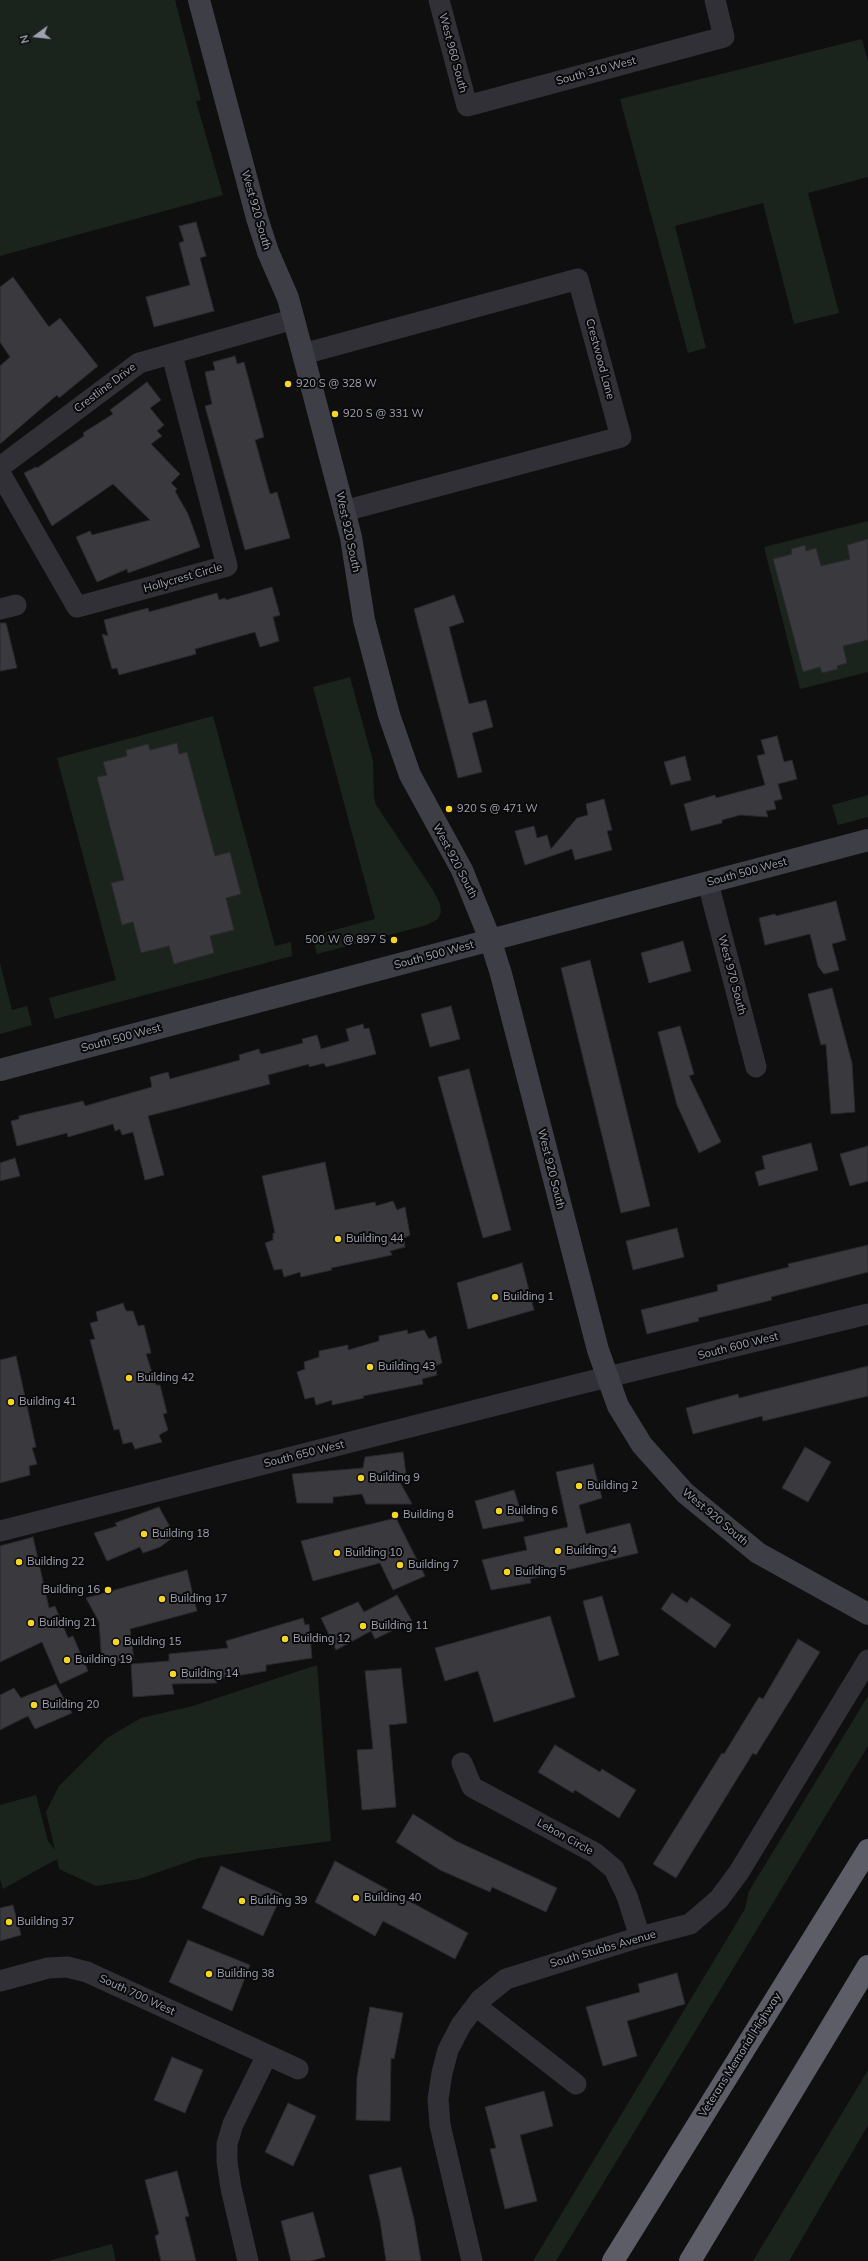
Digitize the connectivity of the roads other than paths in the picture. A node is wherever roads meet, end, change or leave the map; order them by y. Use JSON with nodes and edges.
{"nodes":[{"id":1,"x":199,"y":0,"type":"edge"},
{"id":2,"x":439,"y":0,"type":"edge"},
{"id":3,"x":715,"y":0,"type":"edge"},
{"id":4,"x":468,"y":106,"type":"joint"},
{"id":5,"x":294,"y":319,"type":"junction"},
{"id":6,"x":304,"y":354,"type":"junction"},
{"id":7,"x":172,"y":355,"type":"junction"},
{"id":8,"x":0,"y":468,"type":"edge"},
{"id":9,"x":0,"y":473,"type":"edge"},
{"id":10,"x":344,"y":511,"type":"junction"},
{"id":11,"x":868,"y":840,"type":"edge"},
{"id":12,"x":708,"y":883,"type":"junction"},
{"id":13,"x":490,"y":940,"type":"junction"},
{"id":14,"x":756,"y":1067,"type":"dead end"},
{"id":15,"x":0,"y":1070,"type":"edge"},
{"id":16,"x":868,"y":1314,"type":"edge"},
{"id":17,"x":608,"y":1378,"type":"junction"},
{"id":18,"x":0,"y":1531,"type":"edge"},
{"id":19,"x":868,"y":1614,"type":"edge"},
{"id":20,"x":868,"y":1660,"type":"edge"},
{"id":21,"x":462,"y":1762,"type":"dead end"},
{"id":22,"x":868,"y":1850,"type":"edge"},
{"id":23,"x":640,"y":1937,"type":"junction"},
{"id":24,"x":868,"y":1966,"type":"edge"},
{"id":25,"x":0,"y":1981,"type":"edge"},
{"id":26,"x":476,"y":2006,"type":"junction"},
{"id":27,"x":267,"y":2055,"type":"junction"},
{"id":28,"x":298,"y":2069,"type":"dead end"},
{"id":29,"x":576,"y":2084,"type":"dead end"},
{"id":30,"x":248,"y":2261,"type":"edge"},
{"id":31,"x":472,"y":2261,"type":"edge"},
{"id":32,"x":613,"y":2261,"type":"edge"},
{"id":33,"x":690,"y":2261,"type":"edge"}],
"edges":[{"from":1,"to":5,"type":"street","name":"West 920 South"},
{"from":2,"to":4,"type":"street","name":"West 960 South"},
{"from":3,"to":4,"type":"street","name":"South 310 West"},
{"from":5,"to":6,"type":"street","name":"West 920 South"},
{"from":5,"to":7,"type":"street","name":"Crestline Drive"},
{"from":6,"to":10,"type":"street","name":"West 920 South"},
{"from":6,"to":10,"type":"street","name":"Crestwood Lane"},
{"from":7,"to":8,"type":"street","name":"Crestline Drive"},
{"from":7,"to":9,"type":"street","name":"Hollycrest Circle"},
{"from":10,"to":13,"type":"street","name":"West 920 South"},
{"from":11,"to":12,"type":"street","name":"South 500 West"},
{"from":12,"to":13,"type":"street","name":"South 500 West"},
{"from":12,"to":14,"type":"street","name":"West 970 South"},
{"from":13,"to":15,"type":"street","name":"South 500 West"},
{"from":13,"to":17,"type":"street","name":"West 920 South"},
{"from":16,"to":17,"type":"street","name":"South 600 West"},
{"from":17,"to":18,"type":"street","name":"South 650 West"},
{"from":17,"to":19,"type":"street","name":"West 920 South"},
{"from":20,"to":23,"type":"street","name":"South Stubbs Avenue"},
{"from":21,"to":23,"type":"street","name":"Lebon Circle"},
{"from":22,"to":32,"type":"highway","name":"Veterans Memorial Highway"},
{"from":23,"to":26,"type":"street","name":"South Stubbs Avenue"},
{"from":24,"to":33,"type":"highway"},
{"from":25,"to":27,"type":"street","name":"South 700 West"},
{"from":26,"to":29,"type":"street"},
{"from":26,"to":31,"type":"street","name":"South Stubbs Avenue"},
{"from":27,"to":28,"type":"street","name":"South 700 West"},
{"from":27,"to":30,"type":"street"}]}
